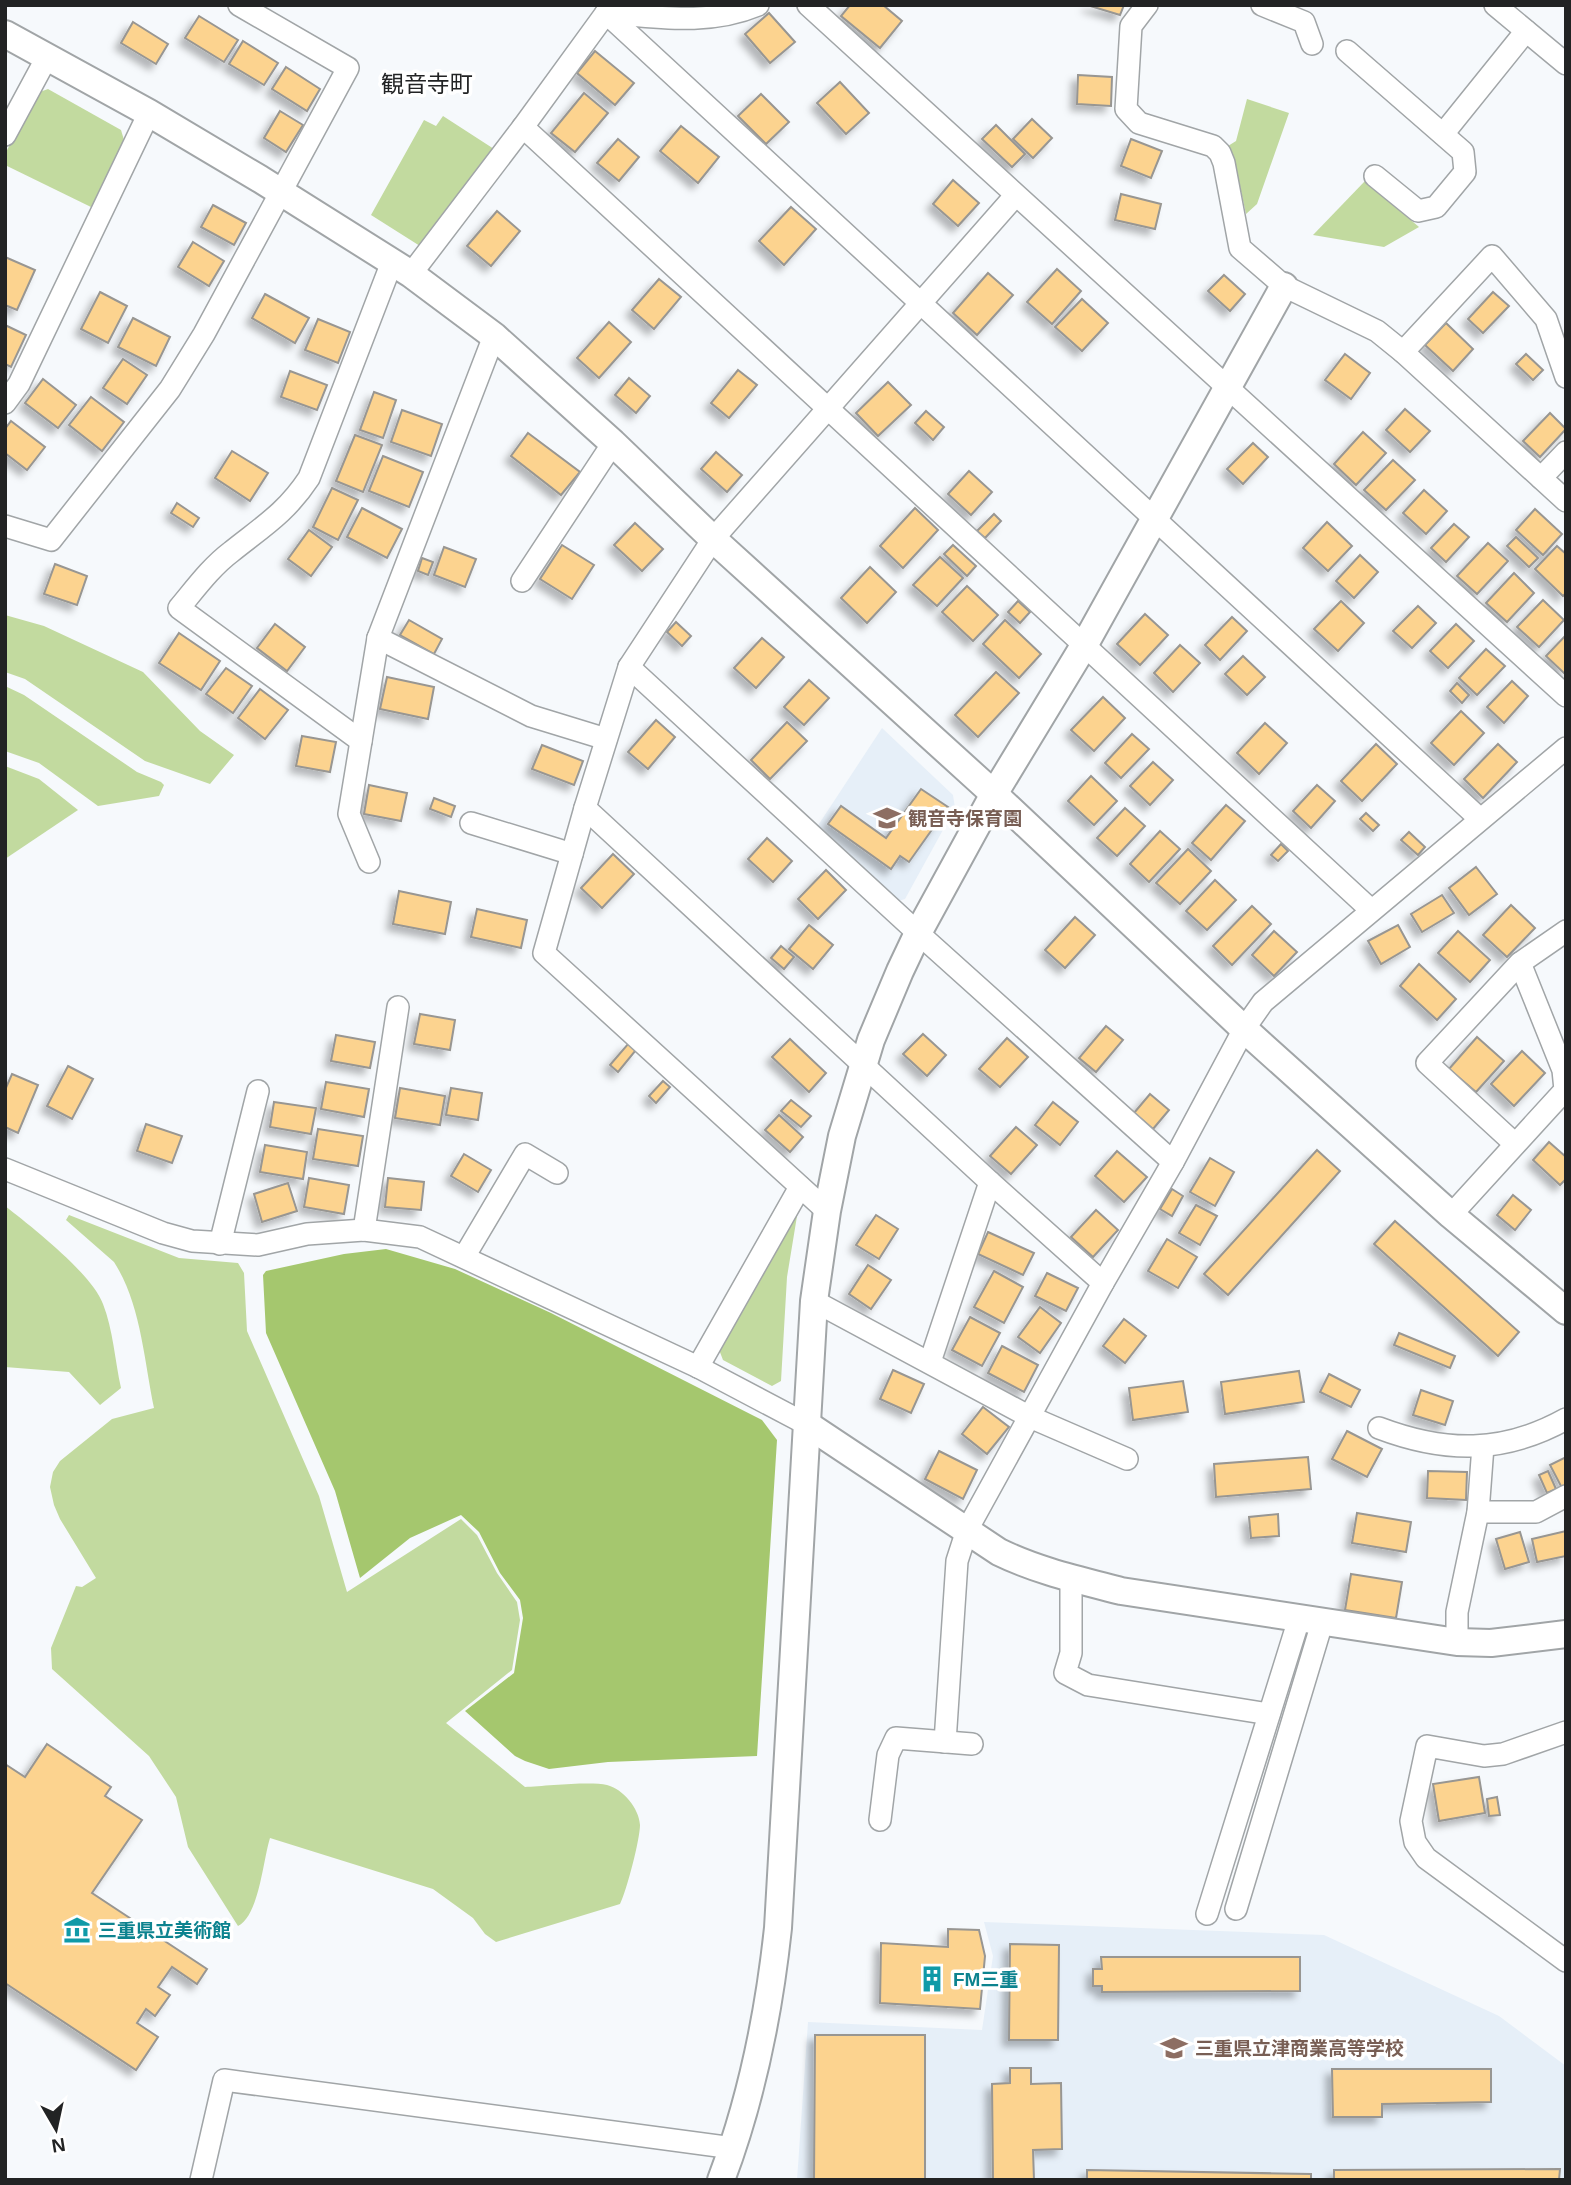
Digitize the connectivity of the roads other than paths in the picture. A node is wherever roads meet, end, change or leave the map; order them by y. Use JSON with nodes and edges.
{"nodes":[{"id":1,"x":239,"y":5,"type":"edge"},
{"id":2,"x":758,"y":5,"type":"edge"},
{"id":3,"x":808,"y":5,"type":"edge"},
{"id":4,"x":1147,"y":5,"type":"edge"},
{"id":5,"x":1262,"y":5,"type":"edge"},
{"id":6,"x":1495,"y":5,"type":"edge"},
{"id":7,"x":606,"y":13,"type":"junction"},
{"id":8,"x":1526,"y":31,"type":"junction"},
{"id":9,"x":5,"y":34,"type":"edge"},
{"id":10,"x":1312,"y":44,"type":"dead end"},
{"id":11,"x":1347,"y":51,"type":"dead end"},
{"id":12,"x":47,"y":59,"type":"junction"},
{"id":13,"x":1566,"y":64,"type":"edge"},
{"id":14,"x":149,"y":114,"type":"junction"},
{"id":15,"x":523,"y":127,"type":"junction"},
{"id":16,"x":1443,"y":134,"type":"junction"},
{"id":17,"x":5,"y":135,"type":"edge"},
{"id":18,"x":1375,"y":176,"type":"dead end"},
{"id":19,"x":282,"y":193,"type":"junction"},
{"id":20,"x":1015,"y":196,"type":"junction"},
{"id":21,"x":401,"y":268,"type":"junction"},
{"id":22,"x":1284,"y":285,"type":"junction"},
{"id":23,"x":919,"y":304,"type":"junction"},
{"id":24,"x":494,"y":336,"type":"junction"},
{"id":25,"x":1403,"y":352,"type":"junction"},
{"id":26,"x":1566,"y":377,"type":"edge"},
{"id":27,"x":1226,"y":387,"type":"junction"},
{"id":28,"x":5,"y":403,"type":"edge"},
{"id":29,"x":828,"y":408,"type":"junction"},
{"id":30,"x":614,"y":443,"type":"junction"},
{"id":31,"x":1566,"y":452,"type":"edge"},
{"id":32,"x":1541,"y":478,"type":"junction"},
{"id":33,"x":1566,"y":501,"type":"edge"},
{"id":34,"x":1153,"y":518,"type":"junction"},
{"id":35,"x":5,"y":526,"type":"edge"},
{"id":36,"x":713,"y":538,"type":"junction"},
{"id":37,"x":522,"y":582,"type":"dead end"},
{"id":38,"x":378,"y":638,"type":"junction"},
{"id":39,"x":1084,"y":644,"type":"junction"},
{"id":40,"x":629,"y":667,"type":"junction"},
{"id":41,"x":1566,"y":696,"type":"edge"},
{"id":42,"x":606,"y":739,"type":"junction"},
{"id":43,"x":361,"y":741,"type":"junction"},
{"id":44,"x":1566,"y":748,"type":"edge"},
{"id":45,"x":994,"y":794,"type":"junction"},
{"id":46,"x":585,"y":808,"type":"junction"},
{"id":47,"x":1480,"y":819,"type":"junction"},
{"id":48,"x":471,"y":823,"type":"dead end"},
{"id":49,"x":572,"y":854,"type":"junction"},
{"id":50,"x":369,"y":862,"type":"dead end"},
{"id":51,"x":1371,"y":910,"type":"junction"},
{"id":52,"x":1566,"y":930,"type":"edge"},
{"id":53,"x":918,"y":933,"type":"junction"},
{"id":54,"x":1520,"y":963,"type":"junction"},
{"id":55,"x":398,"y":1007,"type":"dead end"},
{"id":56,"x":1244,"y":1029,"type":"junction"},
{"id":57,"x":864,"y":1065,"type":"junction"},
{"id":58,"x":258,"y":1091,"type":"dead end"},
{"id":59,"x":1516,"y":1144,"type":"junction"},
{"id":60,"x":1173,"y":1162,"type":"junction"},
{"id":61,"x":5,"y":1169,"type":"edge"},
{"id":62,"x":557,"y":1172,"type":"dead end"},
{"id":63,"x":990,"y":1182,"type":"junction"},
{"id":64,"x":800,"y":1187,"type":"junction"},
{"id":65,"x":827,"y":1211,"type":"junction"},
{"id":66,"x":1451,"y":1214,"type":"junction"},
{"id":67,"x":364,"y":1230,"type":"junction"},
{"id":68,"x":220,"y":1244,"type":"junction"},
{"id":69,"x":464,"y":1257,"type":"junction"},
{"id":70,"x":1103,"y":1283,"type":"junction"},
{"id":71,"x":814,"y":1301,"type":"junction"},
{"id":72,"x":1566,"y":1311,"type":"edge"},
{"id":73,"x":930,"y":1362,"type":"junction"},
{"id":74,"x":698,"y":1367,"type":"junction"},
{"id":75,"x":1030,"y":1417,"type":"junction"},
{"id":76,"x":1566,"y":1419,"type":"edge"},
{"id":77,"x":808,"y":1425,"type":"junction"},
{"id":78,"x":1379,"y":1428,"type":"dead end"},
{"id":79,"x":1483,"y":1446,"type":"junction"},
{"id":80,"x":1127,"y":1459,"type":"dead end"},
{"id":81,"x":1566,"y":1496,"type":"edge"},
{"id":82,"x":1478,"y":1512,"type":"junction"},
{"id":83,"x":967,"y":1531,"type":"junction"},
{"id":84,"x":1071,"y":1578,"type":"junction"},
{"id":85,"x":1310,"y":1621,"type":"junction"},
{"id":86,"x":1566,"y":1634,"type":"edge"},
{"id":87,"x":1457,"y":1642,"type":"junction"},
{"id":88,"x":1269,"y":1714,"type":"junction"},
{"id":89,"x":1566,"y":1732,"type":"edge"},
{"id":90,"x":946,"y":1742,"type":"junction"},
{"id":91,"x":971,"y":1744,"type":"dead end"},
{"id":92,"x":880,"y":1820,"type":"dead end"},
{"id":93,"x":1236,"y":1909,"type":"dead end"},
{"id":94,"x":1207,"y":1914,"type":"dead end"},
{"id":95,"x":1565,"y":1960,"type":"edge"},
{"id":96,"x":733,"y":2148,"type":"junction"},
{"id":97,"x":201,"y":2180,"type":"edge"},
{"id":98,"x":721,"y":2180,"type":"edge"}],
"edges":[{"from":1,"to":19,"type":"street"},
{"from":2,"to":7,"type":"street"},
{"from":3,"to":20,"type":"street"},
{"from":4,"to":22,"type":"street"},
{"from":5,"to":10,"type":"street"},
{"from":6,"to":8,"type":"street"},
{"from":7,"to":15,"type":"street"},
{"from":7,"to":23,"type":"street"},
{"from":8,"to":13,"type":"street"},
{"from":8,"to":16,"type":"street"},
{"from":9,"to":12,"type":"street"},
{"from":11,"to":16,"type":"street"},
{"from":12,"to":14,"type":"street"},
{"from":12,"to":17,"type":"street"},
{"from":14,"to":19,"type":"street"},
{"from":14,"to":28,"type":"street"},
{"from":15,"to":21,"type":"street"},
{"from":15,"to":29,"type":"street"},
{"from":16,"to":18,"type":"street"},
{"from":19,"to":21,"type":"street"},
{"from":19,"to":35,"type":"street"},
{"from":20,"to":23,"type":"street"},
{"from":20,"to":27,"type":"street"},
{"from":21,"to":24,"type":"street"},
{"from":21,"to":43,"type":"street"},
{"from":22,"to":25,"type":"street"},
{"from":22,"to":27,"type":"street"},
{"from":23,"to":29,"type":"street"},
{"from":23,"to":34,"type":"street"},
{"from":24,"to":30,"type":"street"},
{"from":24,"to":38,"type":"street"},
{"from":25,"to":26,"type":"street"},
{"from":25,"to":32,"type":"street"},
{"from":27,"to":34,"type":"street"},
{"from":27,"to":41,"type":"street"},
{"from":29,"to":36,"type":"street"},
{"from":29,"to":39,"type":"street"},
{"from":30,"to":36,"type":"street"},
{"from":30,"to":37,"type":"street"},
{"from":31,"to":32,"type":"street"},
{"from":32,"to":33,"type":"street"},
{"from":34,"to":39,"type":"street"},
{"from":34,"to":47,"type":"street"},
{"from":36,"to":40,"type":"street"},
{"from":36,"to":45,"type":"street"},
{"from":38,"to":42,"type":"street"},
{"from":38,"to":43,"type":"street"},
{"from":39,"to":45,"type":"street"},
{"from":39,"to":51,"type":"street"},
{"from":40,"to":42,"type":"street"},
{"from":40,"to":53,"type":"street"},
{"from":42,"to":46,"type":"street"},
{"from":43,"to":50,"type":"street"},
{"from":44,"to":47,"type":"street"},
{"from":45,"to":53,"type":"street"},
{"from":45,"to":56,"type":"street"},
{"from":46,"to":49,"type":"street"},
{"from":46,"to":57,"type":"street"},
{"from":47,"to":51,"type":"street"},
{"from":48,"to":49,"type":"street"},
{"from":49,"to":64,"type":"street"},
{"from":51,"to":56,"type":"street"},
{"from":52,"to":54,"type":"street"},
{"from":53,"to":57,"type":"street"},
{"from":53,"to":60,"type":"street"},
{"from":54,"to":59,"type":"street"},
{"from":54,"to":59,"type":"street"},
{"from":55,"to":67,"type":"street"},
{"from":56,"to":60,"type":"street"},
{"from":56,"to":66,"type":"street"},
{"from":57,"to":63,"type":"street"},
{"from":57,"to":65,"type":"street"},
{"from":58,"to":68,"type":"street"},
{"from":59,"to":66,"type":"street"},
{"from":60,"to":70,"type":"street"},
{"from":61,"to":68,"type":"street"},
{"from":62,"to":69,"type":"street"},
{"from":63,"to":70,"type":"street"},
{"from":63,"to":73,"type":"street"},
{"from":64,"to":65,"type":"street"},
{"from":64,"to":74,"type":"street"},
{"from":65,"to":71,"type":"street"},
{"from":66,"to":72,"type":"street"},
{"from":67,"to":68,"type":"street"},
{"from":67,"to":69,"type":"street"},
{"from":69,"to":74,"type":"street"},
{"from":70,"to":75,"type":"street"},
{"from":71,"to":73,"type":"street"},
{"from":71,"to":77,"type":"street"},
{"from":73,"to":75,"type":"street"},
{"from":74,"to":77,"type":"street"},
{"from":75,"to":80,"type":"street"},
{"from":75,"to":83,"type":"street"},
{"from":76,"to":79,"type":"street"},
{"from":77,"to":83,"type":"street"},
{"from":77,"to":96,"type":"street"},
{"from":78,"to":79,"type":"street"},
{"from":79,"to":82,"type":"street"},
{"from":81,"to":82,"type":"street"},
{"from":82,"to":87,"type":"street"},
{"from":83,"to":84,"type":"street"},
{"from":83,"to":90,"type":"street"},
{"from":84,"to":85,"type":"street"},
{"from":84,"to":88,"type":"street"},
{"from":85,"to":87,"type":"street"},
{"from":85,"to":88,"type":"street"},
{"from":85,"to":93,"type":"street"},
{"from":86,"to":87,"type":"street"},
{"from":88,"to":94,"type":"street"},
{"from":89,"to":95,"type":"street"},
{"from":90,"to":91,"type":"street"},
{"from":90,"to":92,"type":"street"},
{"from":96,"to":97,"type":"street"},
{"from":96,"to":98,"type":"street"}]}
